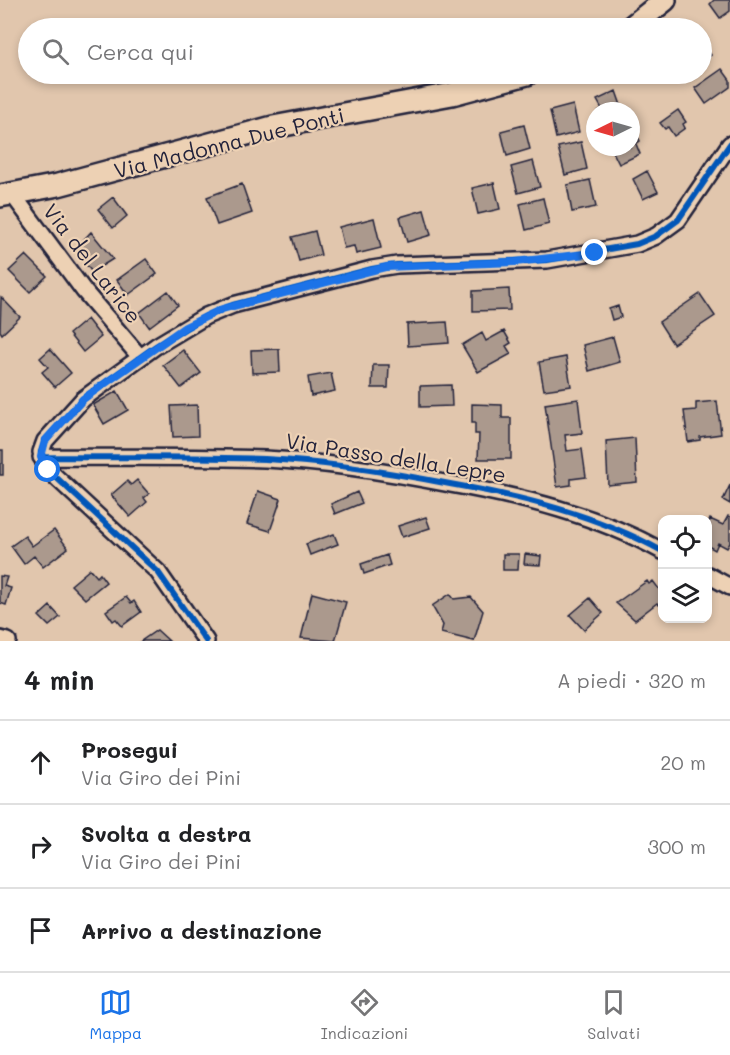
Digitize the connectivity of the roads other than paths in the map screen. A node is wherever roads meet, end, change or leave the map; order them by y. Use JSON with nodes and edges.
{"nodes":[{"id":1,"x":664,"y":0,"type":"edge"},
{"id":2,"x":642,"y":18,"type":"edge"},
{"id":3,"x":490,"y":84,"type":"edge"},
{"id":4,"x":730,"y":144,"type":"edge"},
{"id":5,"x":7,"y":195,"type":"edge"},
{"id":6,"x":140,"y":357,"type":"junction"},
{"id":7,"x":41,"y":457,"type":"junction"},
{"id":8,"x":658,"y":549,"type":"edge"},
{"id":9,"x":712,"y":577,"type":"edge"},
{"id":10,"x":730,"y":587,"type":"edge"},
{"id":11,"x":0,"y":639,"type":"edge"},
{"id":12,"x":8,"y":641,"type":"edge"},
{"id":13,"x":206,"y":641,"type":"edge"}],
"edges":[{"from":1,"to":2,"type":"main road"},
{"from":3,"to":5,"type":"main road","name":"Via Madonna Due Ponti"},
{"from":4,"to":6,"type":"street"},
{"from":5,"to":6,"type":"street","name":"Via del Larice"},
{"from":6,"to":7,"type":"street"},
{"from":7,"to":8,"type":"street","name":"Via Passo della Lepre"},
{"from":7,"to":13,"type":"street"},
{"from":9,"to":10,"type":"street"},
{"from":11,"to":12,"type":"street"}]}
